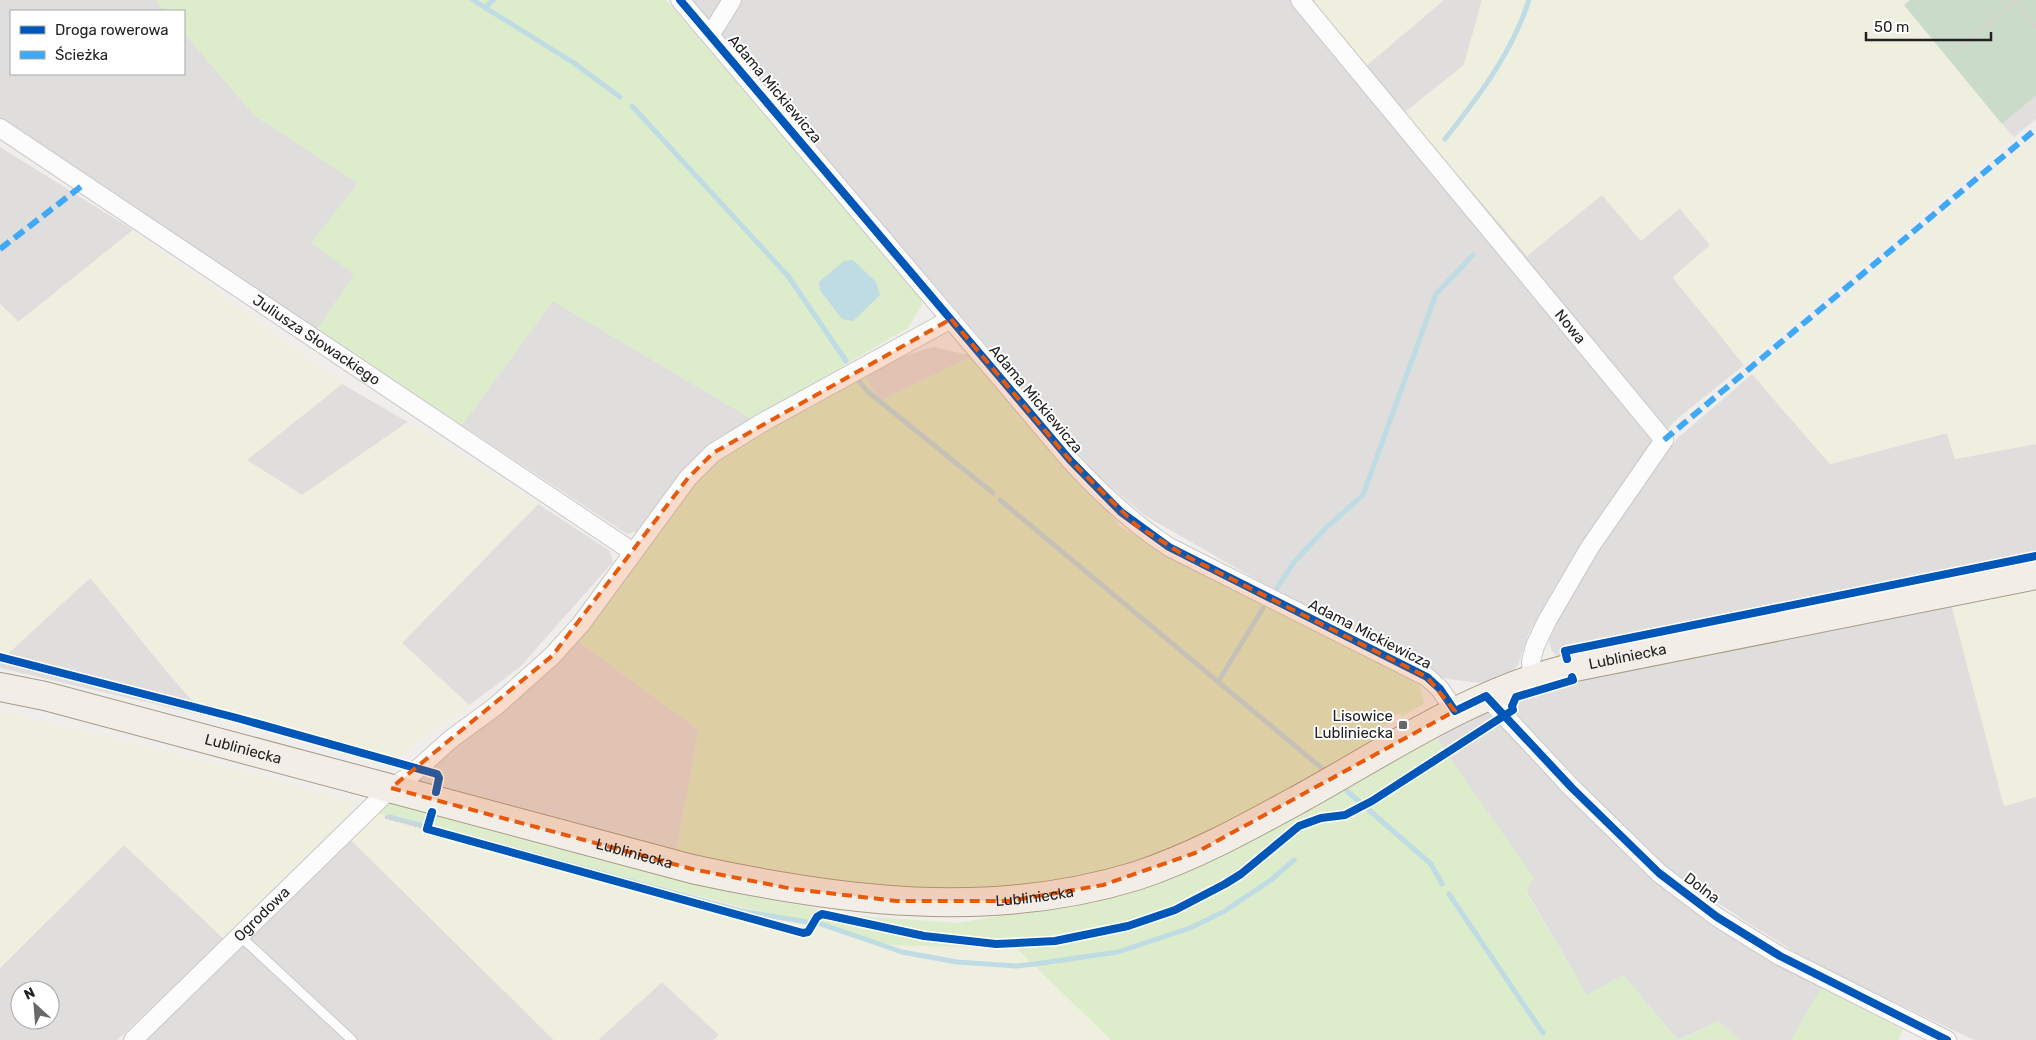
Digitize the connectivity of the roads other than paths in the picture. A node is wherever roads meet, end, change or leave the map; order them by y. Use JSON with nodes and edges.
{"nodes":[{"id":1,"x":680,"y":0,"type":"edge"},
{"id":2,"x":732,"y":0,"type":"edge"},
{"id":3,"x":1300,"y":0,"type":"edge"},
{"id":4,"x":711,"y":34,"type":"junction"},
{"id":5,"x":0,"y":128,"type":"edge"},
{"id":6,"x":951,"y":319,"type":"junction"},
{"id":7,"x":633,"y":552,"type":"junction"},
{"id":8,"x":2036,"y":574,"type":"edge"},
{"id":9,"x":1532,"y":678,"type":"junction"},
{"id":10,"x":0,"y":687,"type":"edge"},
{"id":11,"x":1486,"y":696,"type":"junction"},
{"id":12,"x":1455,"y":711,"type":"junction"},
{"id":13,"x":391,"y":788,"type":"junction"},
{"id":14,"x":240,"y":936,"type":"junction"},
{"id":15,"x":132,"y":1040,"type":"edge"},
{"id":16,"x":352,"y":1040,"type":"edge"},
{"id":17,"x":1947,"y":1040,"type":"edge"}],
"edges":[{"from":1,"to":4,"type":"street","name":"Adama Mickiewicza"},
{"from":2,"to":4,"type":"street"},
{"from":3,"to":9,"type":"street","name":"Nowa"},
{"from":4,"to":6,"type":"street","name":"Adama Mickiewicza"},
{"from":5,"to":7,"type":"street","name":"Juliusza Słowackiego"},
{"from":6,"to":7,"type":"street","name":"Ogrodowa"},
{"from":6,"to":12,"type":"street","name":"Adama Mickiewicza"},
{"from":7,"to":13,"type":"street","name":"Ogrodowa"},
{"from":8,"to":9,"type":"main road","name":"Lubliniecka"},
{"from":9,"to":11,"type":"main road","name":"Lubliniecka"},
{"from":10,"to":13,"type":"main road","name":"Lubliniecka"},
{"from":11,"to":12,"type":"main road","name":"Lubliniecka"},
{"from":11,"to":17,"type":"street","name":"Dolna"},
{"from":12,"to":13,"type":"main road","name":"Lubliniecka"},
{"from":13,"to":14,"type":"street","name":"Ogrodowa"},
{"from":14,"to":15,"type":"street","name":"Ogrodowa"},
{"from":14,"to":16,"type":"lane"}]}
